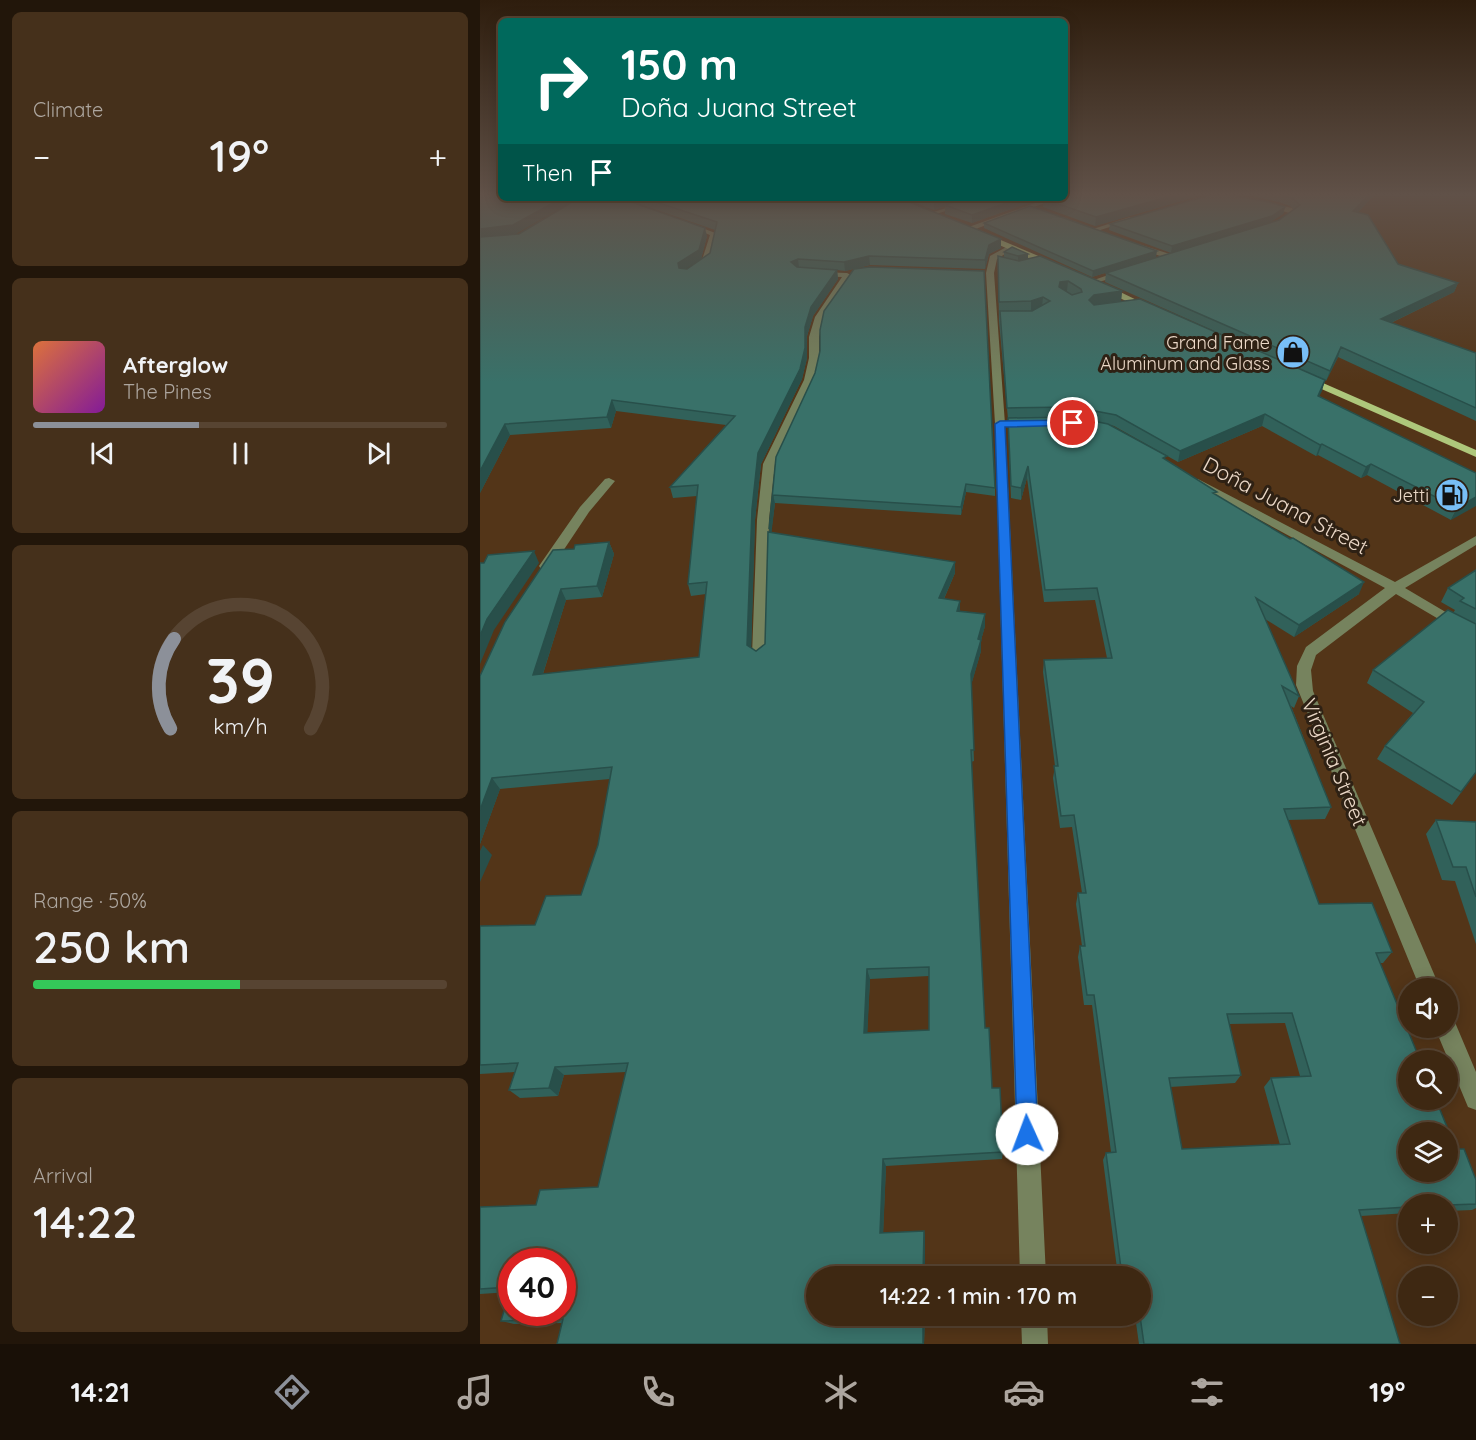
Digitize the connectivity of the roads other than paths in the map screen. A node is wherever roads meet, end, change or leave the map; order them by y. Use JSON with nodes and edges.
{"nodes":[{"id":1,"x":706,"y":257,"type":"edge"},
{"id":2,"x":999,"y":257,"type":"edge"},
{"id":3,"x":1006,"y":257,"type":"edge"},
{"id":4,"x":1033,"y":257,"type":"edge"},
{"id":5,"x":1170,"y":257,"type":"edge"},
{"id":6,"x":995,"y":260,"type":"junction"},
{"id":7,"x":1158,"y":260,"type":"edge"},
{"id":8,"x":1043,"y":261,"type":"junction"},
{"id":9,"x":1024,"y":265,"type":"edge"},
{"id":10,"x":1006,"y":266,"type":"edge"},
{"id":11,"x":1136,"y":268,"type":"edge"},
{"id":12,"x":856,"y":270,"type":"edge"},
{"id":13,"x":1063,"y":270,"type":"edge"},
{"id":14,"x":811,"y":273,"type":"edge"},
{"id":15,"x":979,"y":273,"type":"edge"},
{"id":16,"x":990,"y":273,"type":"junction"},
{"id":17,"x":686,"y":274,"type":"edge"},
{"id":18,"x":847,"y":275,"type":"junction"},
{"id":19,"x":1082,"y":278,"type":"edge"},
{"id":20,"x":1092,"y":282,"type":"junction"},
{"id":21,"x":1141,"y":304,"type":"junction"},
{"id":22,"x":1119,"y":308,"type":"edge"},
{"id":23,"x":1162,"y":314,"type":"edge"},
{"id":24,"x":1299,"y":376,"type":"edge"},
{"id":25,"x":1476,"y":454,"type":"edge"},
{"id":26,"x":1189,"y":477,"type":"edge"},
{"id":27,"x":609,"y":481,"type":"dead end"},
{"id":28,"x":1476,"y":540,"type":"edge"},
{"id":29,"x":537,"y":581,"type":"edge"},
{"id":30,"x":1395,"y":588,"type":"junction"},
{"id":31,"x":1476,"y":636,"type":"edge"},
{"id":32,"x":759,"y":655,"type":"edge"},
{"id":33,"x":1426,"y":978,"type":"edge"},
{"id":34,"x":1450,"y":1038,"type":"edge"},
{"id":35,"x":1476,"y":1099,"type":"edge"},
{"id":36,"x":1033,"y":1266,"type":"edge"},
{"id":37,"x":1034,"y":1326,"type":"edge"},
{"id":38,"x":1035,"y":1344,"type":"edge"}],
"edges":[{"from":1,"to":17,"type":"street"},
{"from":2,"to":6,"type":"street"},
{"from":3,"to":6,"type":"street"},
{"from":4,"to":8,"type":"main road"},
{"from":5,"to":7,"type":"street"},
{"from":6,"to":10,"type":"street"},
{"from":6,"to":16,"type":"street"},
{"from":8,"to":9,"type":"street"},
{"from":8,"to":13,"type":"main road"},
{"from":11,"to":20,"type":"street"},
{"from":12,"to":18,"type":"street"},
{"from":14,"to":18,"type":"street"},
{"from":15,"to":16,"type":"street"},
{"from":16,"to":36,"type":"street"},
{"from":18,"to":32,"type":"street"},
{"from":19,"to":20,"type":"main road"},
{"from":20,"to":21,"type":"main road"},
{"from":21,"to":22,"type":"street"},
{"from":21,"to":23,"type":"main road"},
{"from":24,"to":25,"type":"main road"},
{"from":26,"to":30,"type":"street","name":"Doña Juana Street"},
{"from":27,"to":29,"type":"street"},
{"from":28,"to":30,"type":"street","name":"Virginia Street"},
{"from":30,"to":31,"type":"street","name":"Doña Juana Street"},
{"from":30,"to":33,"type":"street","name":"Virginia Street"},
{"from":34,"to":35,"type":"street"},
{"from":37,"to":38,"type":"street"}]}
